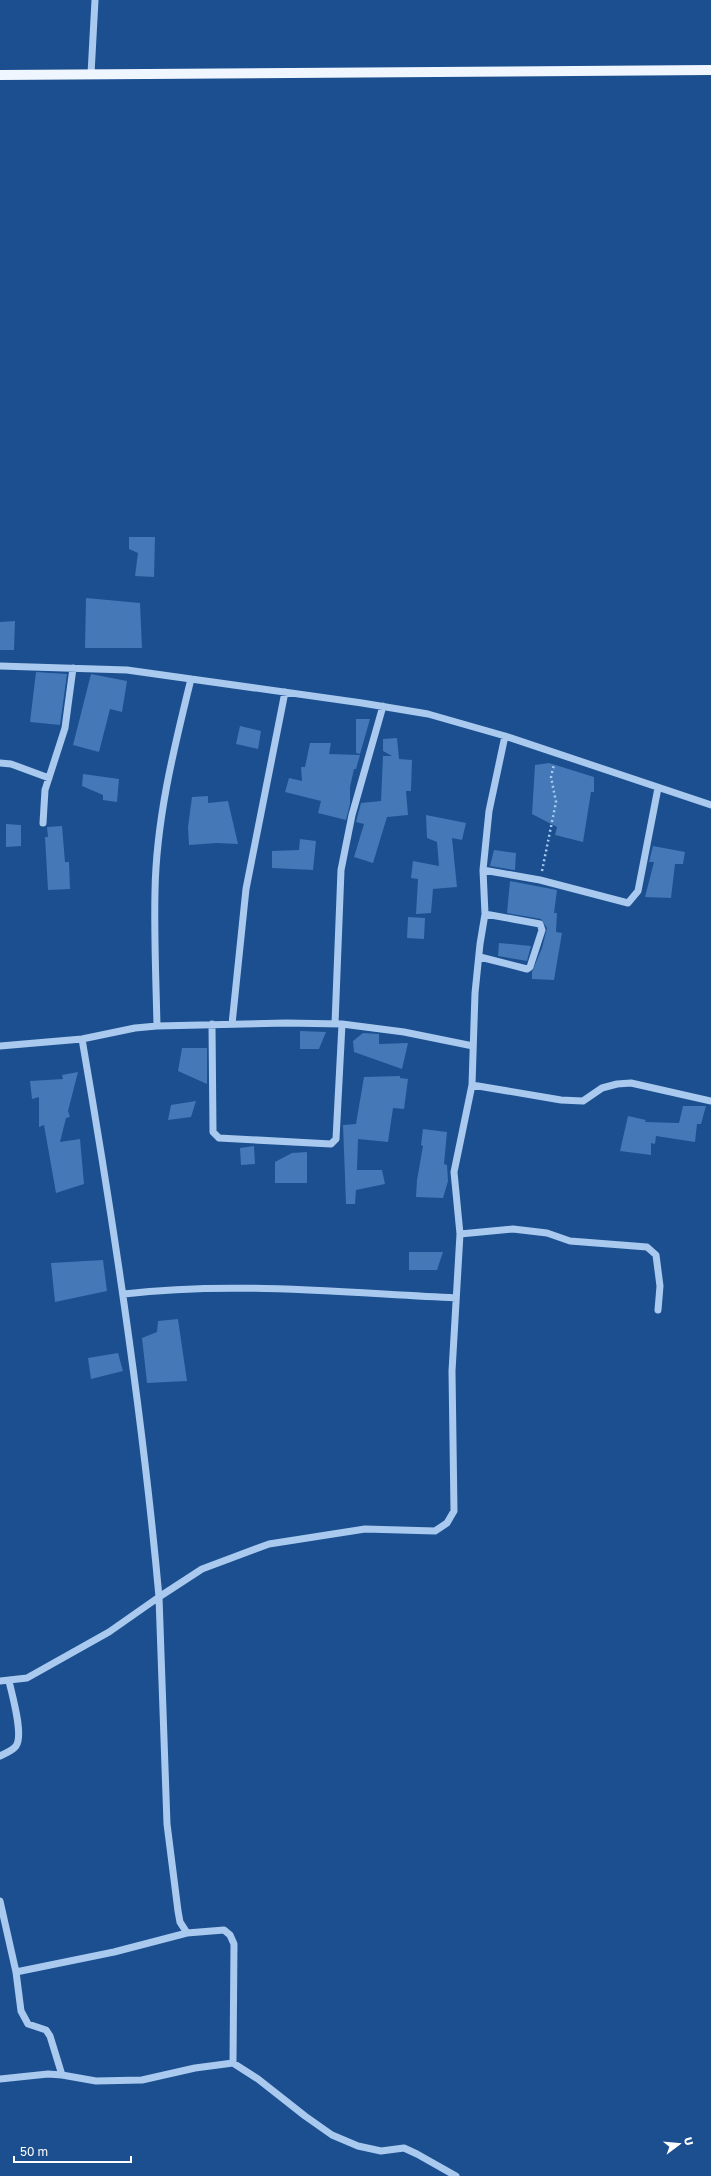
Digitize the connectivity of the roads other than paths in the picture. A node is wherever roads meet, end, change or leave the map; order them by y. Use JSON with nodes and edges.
{"nodes":[{"id":1,"x":95,"y":0,"type":"edge"},
{"id":2,"x":711,"y":70,"type":"edge"},
{"id":3,"x":91,"y":74,"type":"junction"},
{"id":4,"x":0,"y":75,"type":"edge"},
{"id":5,"x":0,"y":666,"type":"edge"},
{"id":6,"x":73,"y":668,"type":"junction"},
{"id":7,"x":191,"y":679,"type":"junction"},
{"id":8,"x":285,"y":692,"type":"junction"},
{"id":9,"x":383,"y":706,"type":"junction"},
{"id":10,"x":506,"y":736,"type":"junction"},
{"id":11,"x":0,"y":763,"type":"edge"},
{"id":12,"x":49,"y":778,"type":"junction"},
{"id":13,"x":658,"y":788,"type":"junction"},
{"id":14,"x":711,"y":805,"type":"edge"},
{"id":15,"x":43,"y":823,"type":"dead end"},
{"id":16,"x":482,"y":870,"type":"junction"},
{"id":17,"x":485,"y":914,"type":"junction"},
{"id":18,"x":480,"y":957,"type":"junction"},
{"id":19,"x":212,"y":1024,"type":"junction"},
{"id":20,"x":232,"y":1024,"type":"junction"},
{"id":21,"x":339,"y":1024,"type":"junction"},
{"id":22,"x":157,"y":1026,"type":"junction"},
{"id":23,"x":82,"y":1039,"type":"junction"},
{"id":24,"x":0,"y":1046,"type":"edge"},
{"id":25,"x":473,"y":1046,"type":"junction"},
{"id":26,"x":472,"y":1085,"type":"junction"},
{"id":27,"x":711,"y":1101,"type":"edge"},
{"id":28,"x":460,"y":1234,"type":"junction"},
{"id":29,"x":124,"y":1294,"type":"junction"},
{"id":30,"x":456,"y":1298,"type":"junction"},
{"id":31,"x":658,"y":1310,"type":"dead end"},
{"id":32,"x":159,"y":1597,"type":"junction"},
{"id":33,"x":0,"y":1681,"type":"edge"},
{"id":34,"x":9,"y":1681,"type":"junction"},
{"id":35,"x":0,"y":1756,"type":"edge"},
{"id":36,"x":0,"y":1901,"type":"edge"},
{"id":37,"x":187,"y":1933,"type":"junction"},
{"id":38,"x":16,"y":1972,"type":"junction"},
{"id":39,"x":233,"y":2063,"type":"junction"},
{"id":40,"x":62,"y":2075,"type":"junction"},
{"id":41,"x":0,"y":2079,"type":"edge"},
{"id":42,"x":456,"y":2176,"type":"edge"}],
"edges":[{"from":1,"to":3,"type":"street"},
{"from":2,"to":3,"type":"main road"},
{"from":3,"to":4,"type":"main road"},
{"from":5,"to":6,"type":"street"},
{"from":6,"to":7,"type":"street"},
{"from":6,"to":12,"type":"street"},
{"from":7,"to":8,"type":"street"},
{"from":7,"to":22,"type":"street"},
{"from":8,"to":9,"type":"street"},
{"from":8,"to":20,"type":"street"},
{"from":9,"to":10,"type":"street"},
{"from":9,"to":21,"type":"street"},
{"from":10,"to":13,"type":"street"},
{"from":10,"to":16,"type":"street"},
{"from":11,"to":12,"type":"street"},
{"from":12,"to":15,"type":"street"},
{"from":13,"to":14,"type":"street"},
{"from":13,"to":16,"type":"street"},
{"from":16,"to":17,"type":"street"},
{"from":17,"to":18,"type":"street"},
{"from":17,"to":18,"type":"street"},
{"from":18,"to":25,"type":"street"},
{"from":19,"to":20,"type":"street"},
{"from":19,"to":21,"type":"street"},
{"from":19,"to":22,"type":"street"},
{"from":20,"to":21,"type":"street"},
{"from":21,"to":25,"type":"street"},
{"from":22,"to":23,"type":"street"},
{"from":23,"to":24,"type":"street"},
{"from":23,"to":29,"type":"street"},
{"from":25,"to":26,"type":"street"},
{"from":26,"to":27,"type":"street"},
{"from":26,"to":28,"type":"street"},
{"from":28,"to":30,"type":"street"},
{"from":28,"to":31,"type":"street"},
{"from":29,"to":30,"type":"street"},
{"from":29,"to":32,"type":"street"},
{"from":30,"to":32,"type":"street"},
{"from":32,"to":34,"type":"street"},
{"from":32,"to":37,"type":"street"},
{"from":33,"to":34,"type":"street"},
{"from":34,"to":35,"type":"street"},
{"from":36,"to":38,"type":"street"},
{"from":37,"to":38,"type":"street"},
{"from":37,"to":39,"type":"street"},
{"from":38,"to":40,"type":"street"},
{"from":39,"to":40,"type":"street"},
{"from":39,"to":42,"type":"street"},
{"from":40,"to":41,"type":"street"}]}
